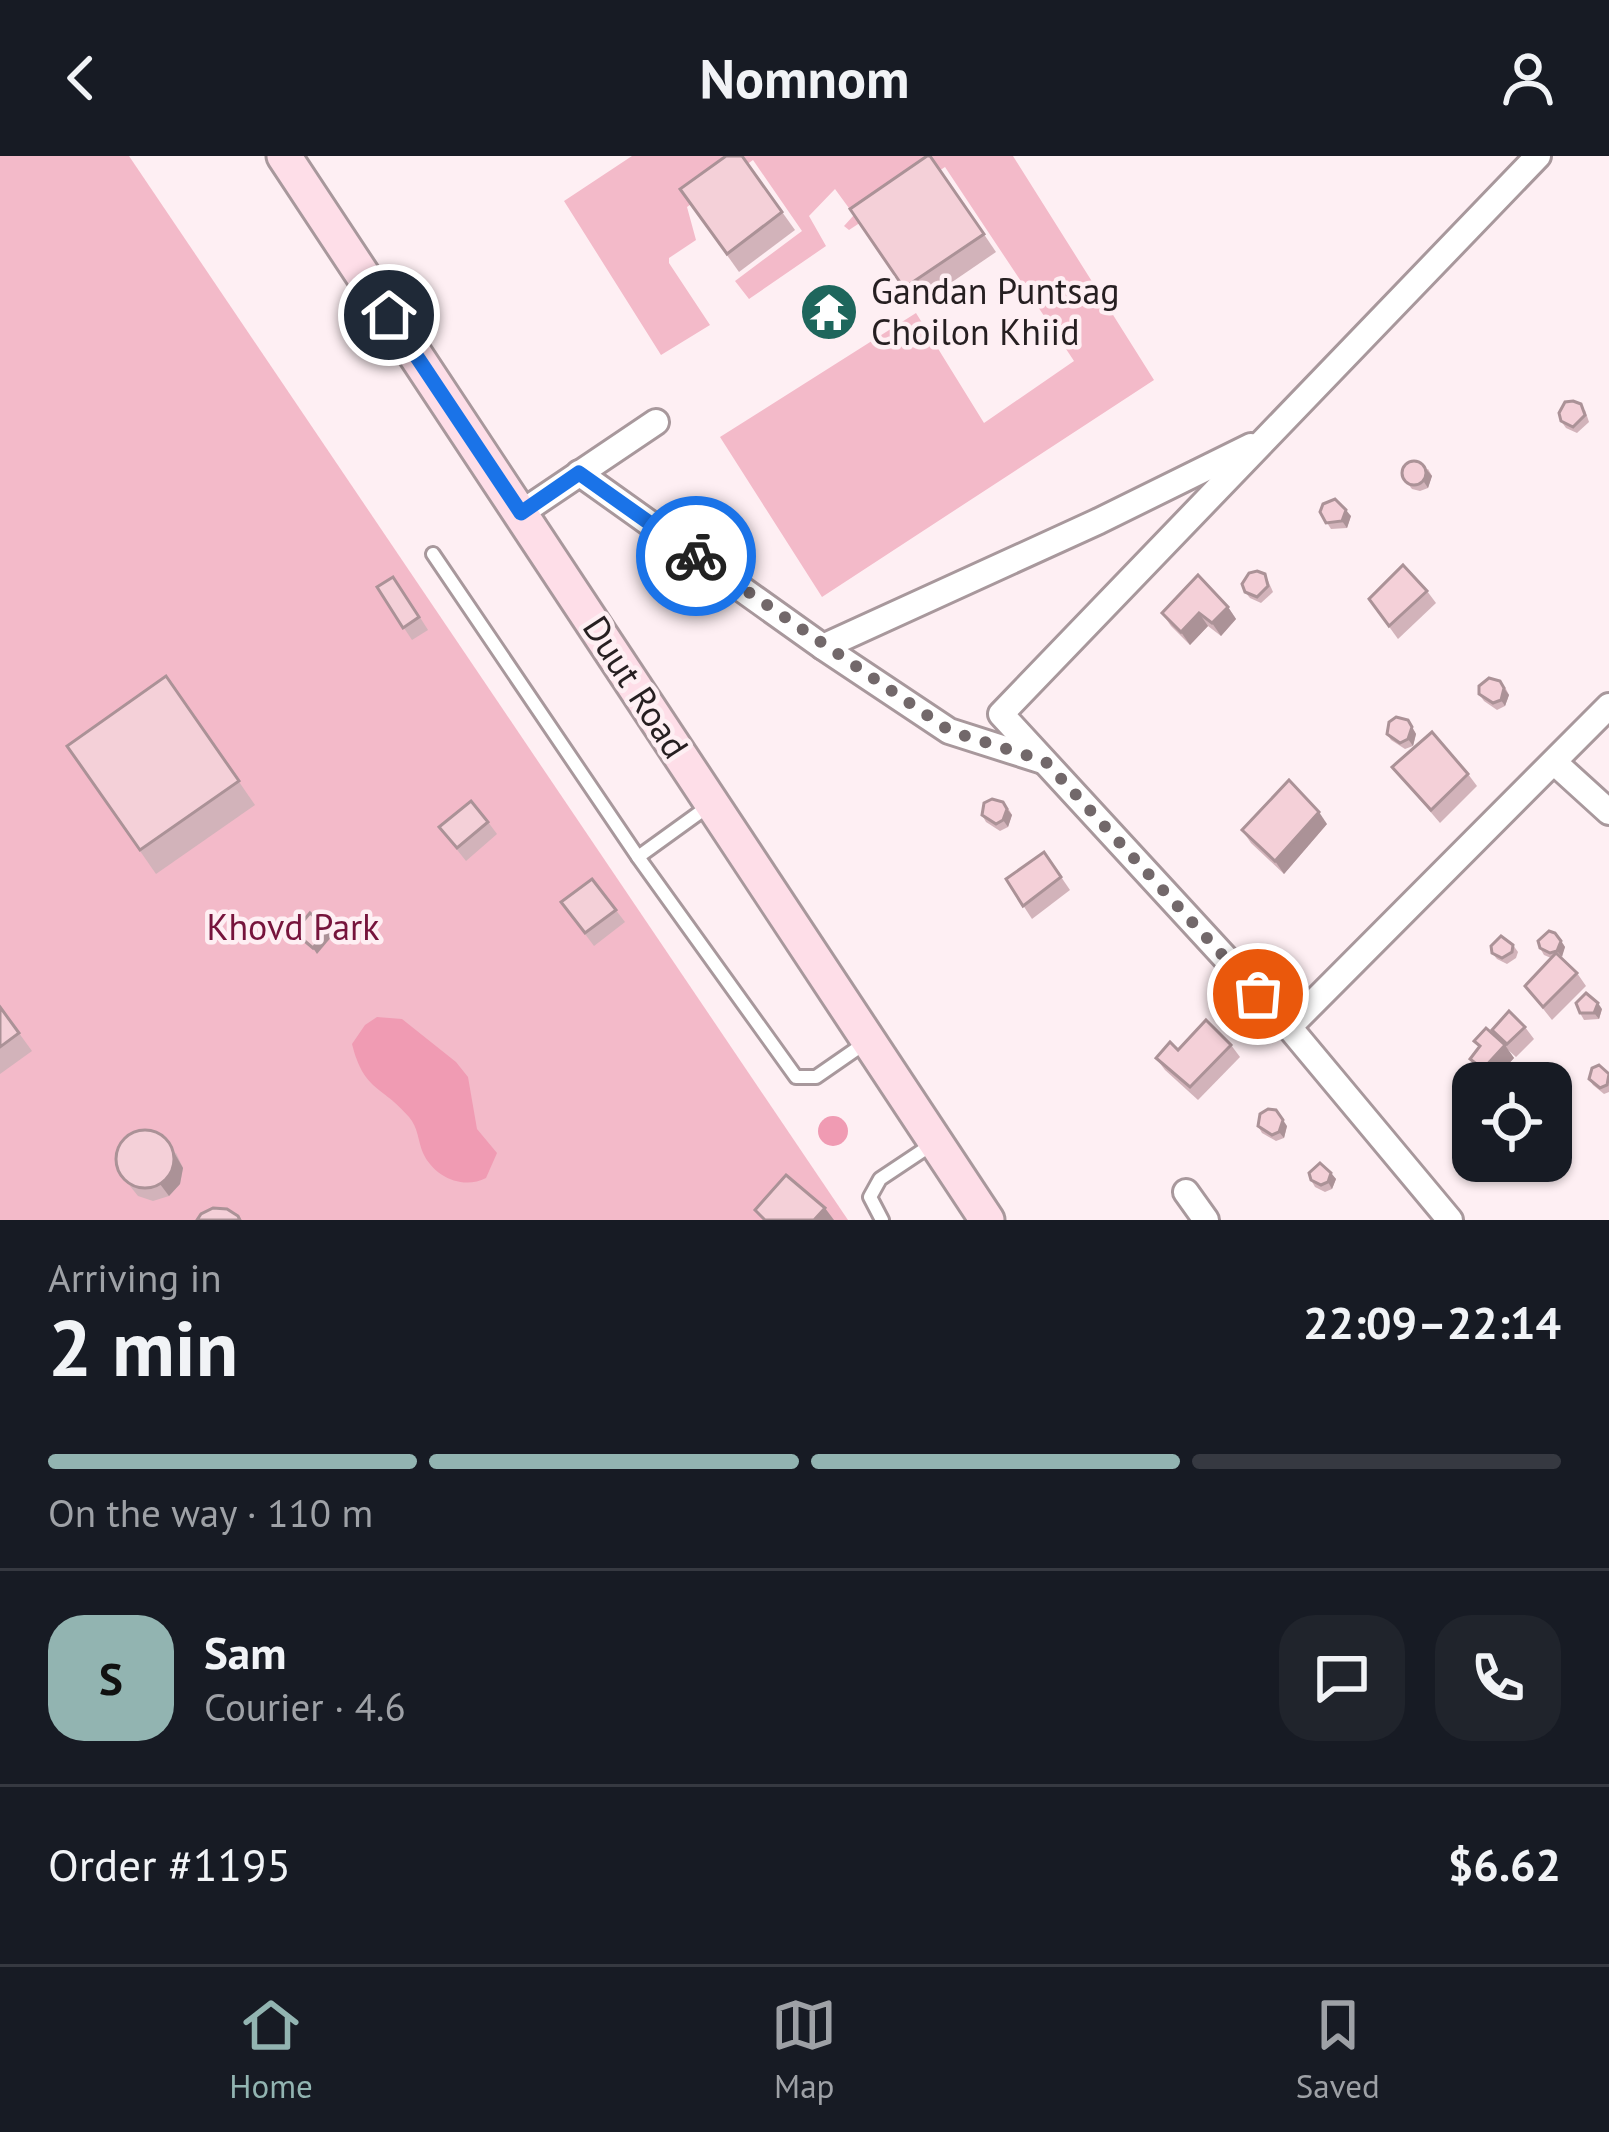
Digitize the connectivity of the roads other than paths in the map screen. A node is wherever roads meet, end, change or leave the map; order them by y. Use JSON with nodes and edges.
{"nodes":[{"id":1,"x":284,"y":156,"type":"edge"},
{"id":2,"x":1538,"y":156,"type":"edge"},
{"id":3,"x":656,"y":422,"type":"dead end"},
{"id":4,"x":1269,"y":437,"type":"junction"},
{"id":5,"x":579,"y":473,"type":"junction"},
{"id":6,"x":521,"y":513,"type":"junction"},
{"id":7,"x":433,"y":554,"type":"dead end"},
{"id":8,"x":823,"y":647,"type":"junction"},
{"id":9,"x":1609,"y":706,"type":"edge"},
{"id":10,"x":1045,"y":761,"type":"junction"},
{"id":11,"x":1554,"y":762,"type":"junction"},
{"id":12,"x":712,"y":803,"type":"junction"},
{"id":13,"x":1609,"y":812,"type":"edge"},
{"id":14,"x":638,"y":857,"type":"junction"},
{"id":15,"x":1289,"y":1027,"type":"junction"},
{"id":16,"x":869,"y":1041,"type":"junction"},
{"id":17,"x":935,"y":1142,"type":"junction"},
{"id":18,"x":1186,"y":1192,"type":"dead end"},
{"id":19,"x":882,"y":1220,"type":"edge"},
{"id":20,"x":987,"y":1220,"type":"edge"},
{"id":21,"x":1206,"y":1220,"type":"edge"},
{"id":22,"x":1450,"y":1220,"type":"edge"}],
"edges":[{"from":1,"to":6,"type":"main road","name":"Duut Road"},
{"from":2,"to":4,"type":"street"},
{"from":3,"to":5,"type":"street"},
{"from":4,"to":8,"type":"street"},
{"from":4,"to":10,"type":"street"},
{"from":5,"to":6,"type":"street"},
{"from":5,"to":8,"type":"street"},
{"from":6,"to":12,"type":"main road","name":"Duut Road"},
{"from":7,"to":14,"type":"lane"},
{"from":8,"to":10,"type":"street"},
{"from":9,"to":11,"type":"street"},
{"from":10,"to":15,"type":"street"},
{"from":11,"to":13,"type":"street"},
{"from":11,"to":15,"type":"street"},
{"from":12,"to":14,"type":"lane"},
{"from":12,"to":16,"type":"main road","name":"Duut Road"},
{"from":14,"to":16,"type":"lane"},
{"from":15,"to":22,"type":"street"},
{"from":16,"to":17,"type":"main road","name":"Duut Road"},
{"from":17,"to":19,"type":"lane"},
{"from":17,"to":20,"type":"main road","name":"Duut Road"},
{"from":18,"to":21,"type":"street"}]}
